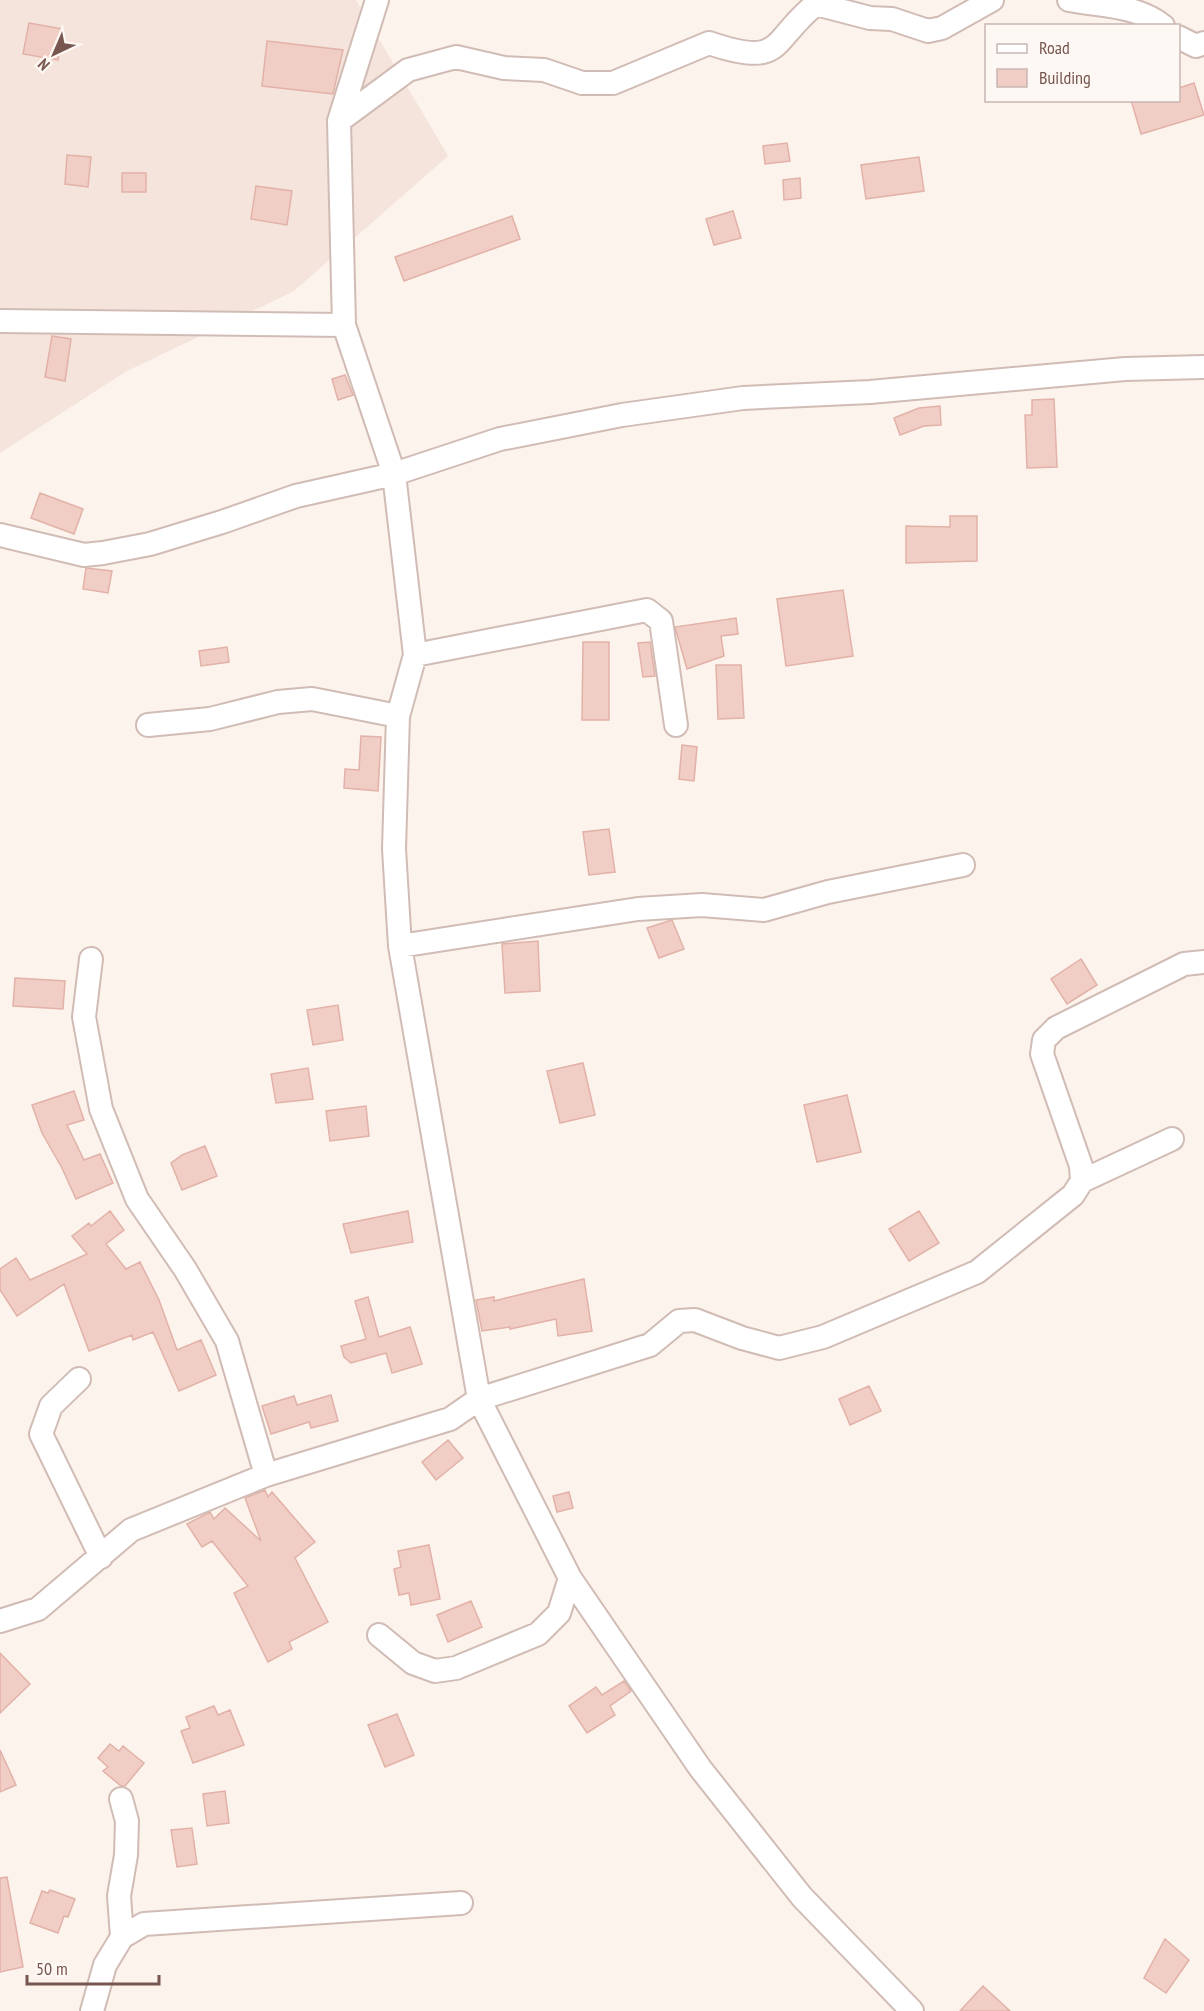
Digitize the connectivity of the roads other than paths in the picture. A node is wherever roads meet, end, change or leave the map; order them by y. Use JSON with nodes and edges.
{"nodes":[{"id":1,"x":377,"y":0,"type":"edge"},
{"id":2,"x":991,"y":0,"type":"edge"},
{"id":3,"x":1070,"y":0,"type":"edge"},
{"id":4,"x":819,"y":2,"type":"edge"},
{"id":5,"x":1160,"y":24,"type":"edge"},
{"id":6,"x":1180,"y":37,"type":"edge"},
{"id":7,"x":1204,"y":43,"type":"edge"},
{"id":8,"x":339,"y":121,"type":"junction"},
{"id":9,"x":0,"y":321,"type":"edge"},
{"id":10,"x":344,"y":325,"type":"junction"},
{"id":11,"x":1204,"y":367,"type":"edge"},
{"id":12,"x":394,"y":474,"type":"junction"},
{"id":13,"x":0,"y":535,"type":"edge"},
{"id":14,"x":415,"y":655,"type":"junction"},
{"id":15,"x":398,"y":716,"type":"junction"},
{"id":16,"x":148,"y":725,"type":"dead end"},
{"id":17,"x":676,"y":725,"type":"dead end"},
{"id":18,"x":963,"y":865,"type":"dead end"},
{"id":19,"x":400,"y":946,"type":"junction"},
{"id":20,"x":91,"y":959,"type":"dead end"},
{"id":21,"x":1204,"y":962,"type":"edge"},
{"id":22,"x":1172,"y":1139,"type":"dead end"},
{"id":23,"x":1082,"y":1181,"type":"junction"},
{"id":24,"x":79,"y":1378,"type":"dead end"},
{"id":25,"x":479,"y":1399,"type":"junction"},
{"id":26,"x":266,"y":1475,"type":"junction"},
{"id":27,"x":100,"y":1557,"type":"junction"},
{"id":28,"x":570,"y":1578,"type":"junction"},
{"id":29,"x":0,"y":1621,"type":"edge"},
{"id":30,"x":379,"y":1635,"type":"dead end"},
{"id":31,"x":121,"y":1799,"type":"dead end"},
{"id":32,"x":461,"y":1903,"type":"dead end"},
{"id":33,"x":122,"y":1937,"type":"junction"},
{"id":34,"x":92,"y":2011,"type":"edge"},
{"id":35,"x":912,"y":2011,"type":"edge"}],
"edges":[{"from":1,"to":8,"type":"street"},
{"from":2,"to":4,"type":"street"},
{"from":3,"to":5,"type":"street"},
{"from":4,"to":8,"type":"street"},
{"from":6,"to":7,"type":"street"},
{"from":8,"to":10,"type":"street"},
{"from":9,"to":10,"type":"street"},
{"from":10,"to":12,"type":"street"},
{"from":11,"to":12,"type":"street"},
{"from":12,"to":13,"type":"street"},
{"from":12,"to":14,"type":"street"},
{"from":14,"to":15,"type":"street"},
{"from":14,"to":17,"type":"street"},
{"from":15,"to":16,"type":"street"},
{"from":15,"to":19,"type":"street"},
{"from":18,"to":19,"type":"street"},
{"from":19,"to":25,"type":"street"},
{"from":20,"to":26,"type":"street"},
{"from":21,"to":23,"type":"street"},
{"from":22,"to":23,"type":"street"},
{"from":23,"to":25,"type":"street"},
{"from":24,"to":27,"type":"street"},
{"from":25,"to":26,"type":"street"},
{"from":25,"to":28,"type":"street"},
{"from":26,"to":27,"type":"street"},
{"from":27,"to":29,"type":"street"},
{"from":28,"to":30,"type":"street"},
{"from":28,"to":35,"type":"street"},
{"from":31,"to":33,"type":"street"},
{"from":32,"to":33,"type":"street"},
{"from":33,"to":34,"type":"street"}]}
